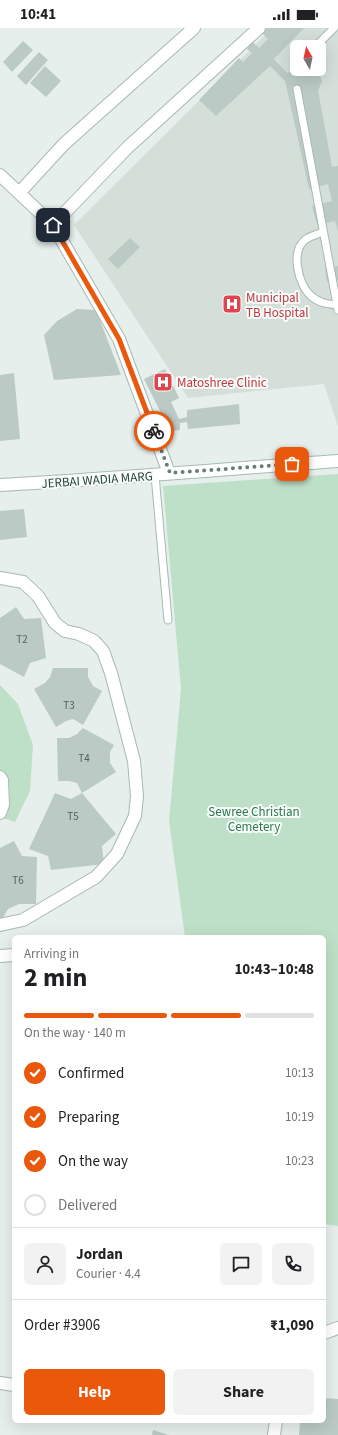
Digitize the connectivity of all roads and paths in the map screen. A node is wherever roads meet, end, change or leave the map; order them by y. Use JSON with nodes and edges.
{"nodes":[{"id":1,"x":194,"y":28,"type":"edge"},
{"id":2,"x":259,"y":28,"type":"edge"},
{"id":3,"x":334,"y":28,"type":"edge"},
{"id":4,"x":322,"y":40,"type":"edge"},
{"id":5,"x":297,"y":89,"type":"dead end"},
{"id":6,"x":0,"y":175,"type":"edge"},
{"id":7,"x":19,"y":193,"type":"junction"},
{"id":8,"x":53,"y":225,"type":"junction"},
{"id":9,"x":323,"y":232,"type":"junction"},
{"id":10,"x":338,"y":307,"type":"edge"},
{"id":11,"x":338,"y":461,"type":"edge"},
{"id":12,"x":170,"y":473,"type":"junction"},
{"id":13,"x":155,"y":475,"type":"junction"},
{"id":14,"x":0,"y":485,"type":"edge"},
{"id":15,"x":0,"y":578,"type":"edge"},
{"id":16,"x":168,"y":620,"type":"dead end"},
{"id":17,"x":0,"y":777,"type":"edge"},
{"id":18,"x":0,"y":813,"type":"edge"},
{"id":19,"x":0,"y":925,"type":"edge"},
{"id":20,"x":12,"y":955,"type":"edge"},
{"id":21,"x":0,"y":956,"type":"edge"},
{"id":22,"x":338,"y":1328,"type":"edge"},
{"id":23,"x":326,"y":1332,"type":"edge"},
{"id":24,"x":0,"y":1383,"type":"edge"},
{"id":25,"x":12,"y":1385,"type":"edge"},
{"id":26,"x":276,"y":1423,"type":"edge"},
{"id":27,"x":274,"y":1435,"type":"edge"}],
"edges":[{"from":1,"to":7,"type":"street"},
{"from":2,"to":8,"type":"street"},
{"from":3,"to":4,"type":"lane"},
{"from":5,"to":9,"type":"lane"},
{"from":6,"to":7,"type":"street"},
{"from":7,"to":8,"type":"street"},
{"from":8,"to":12,"type":"street"},
{"from":9,"to":10,"type":"lane"},
{"from":9,"to":10,"type":"lane"},
{"from":11,"to":12,"type":"street","name":"JERBAI WADIA MARG"},
{"from":12,"to":13,"type":"street","name":"JERBAI WADIA MARG"},
{"from":13,"to":14,"type":"street","name":"JERBAI WADIA MARG"},
{"from":13,"to":16,"type":"lane"},
{"from":15,"to":19,"type":"street"},
{"from":17,"to":18,"type":"street"},
{"from":20,"to":21,"type":"street"},
{"from":22,"to":23,"type":"street"},
{"from":24,"to":25,"type":"street"},
{"from":26,"to":27,"type":"street"}]}
